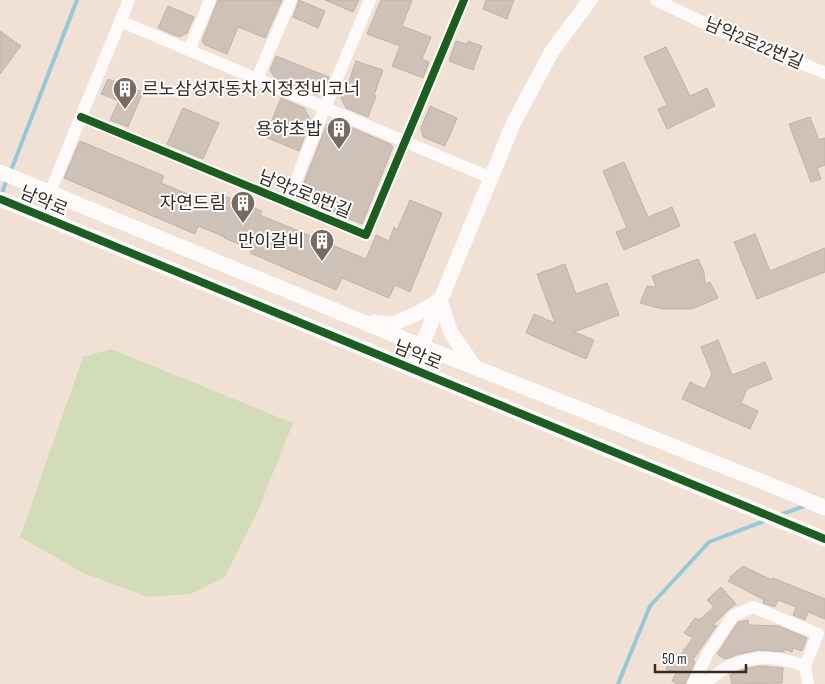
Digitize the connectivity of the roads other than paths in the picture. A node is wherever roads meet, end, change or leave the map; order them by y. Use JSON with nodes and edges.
{"nodes":[{"id":1,"x":129,"y":0,"type":"edge"},
{"id":2,"x":210,"y":0,"type":"edge"},
{"id":3,"x":291,"y":0,"type":"edge"},
{"id":4,"x":370,"y":0,"type":"edge"},
{"id":5,"x":464,"y":0,"type":"edge"},
{"id":6,"x":590,"y":0,"type":"edge"},
{"id":7,"x":656,"y":0,"type":"edge"},
{"id":8,"x":120,"y":21,"type":"junction"},
{"id":9,"x":189,"y":50,"type":"junction"},
{"id":10,"x":825,"y":73,"type":"edge"},
{"id":11,"x":257,"y":79,"type":"junction"},
{"id":12,"x":325,"y":107,"type":"junction"},
{"id":13,"x":81,"y":117,"type":"junction"},
{"id":14,"x":404,"y":141,"type":"junction"},
{"id":15,"x":0,"y":172,"type":"edge"},
{"id":16,"x":491,"y":178,"type":"junction"},
{"id":17,"x":44,"y":190,"type":"junction"},
{"id":18,"x":0,"y":199,"type":"edge"},
{"id":19,"x":287,"y":203,"type":"junction"},
{"id":20,"x":440,"y":300,"type":"junction"},
{"id":21,"x":358,"y":320,"type":"junction"},
{"id":22,"x":421,"y":346,"type":"junction"},
{"id":23,"x":475,"y":367,"type":"junction"},
{"id":24,"x":412,"y":369,"type":"junction"},
{"id":25,"x":825,"y":508,"type":"edge"},
{"id":26,"x":825,"y":539,"type":"edge"},
{"id":27,"x":805,"y":666,"type":"junction"},
{"id":28,"x":693,"y":684,"type":"edge"},
{"id":29,"x":702,"y":684,"type":"edge"},
{"id":30,"x":808,"y":684,"type":"edge"}],
"edges":[{"from":1,"to":8,"type":"street"},
{"from":2,"to":9,"type":"street"},
{"from":3,"to":11,"type":"street"},
{"from":4,"to":12,"type":"street","name":"남악2로9번길"},
{"from":5,"to":14,"type":"street","name":"남악2로9번길"},
{"from":6,"to":16,"type":"street"},
{"from":7,"to":10,"type":"street","name":"남악2로22번길"},
{"from":8,"to":9,"type":"street"},
{"from":8,"to":13,"type":"street"},
{"from":9,"to":11,"type":"street"},
{"from":11,"to":12,"type":"street"},
{"from":12,"to":14,"type":"street"},
{"from":12,"to":19,"type":"street","name":"남악2로9번길"},
{"from":13,"to":17,"type":"street"},
{"from":13,"to":19,"type":"street","name":"남악2로9번길"},
{"from":14,"to":16,"type":"street"},
{"from":14,"to":19,"type":"street","name":"남악2로9번길"},
{"from":15,"to":17,"type":"street","name":"남악로"},
{"from":16,"to":20,"type":"street"},
{"from":17,"to":21,"type":"street","name":"남악로"},
{"from":18,"to":24,"type":"street","name":"남악로"},
{"from":20,"to":21,"type":"street"},
{"from":20,"to":22,"type":"street"},
{"from":20,"to":23,"type":"street"},
{"from":21,"to":22,"type":"street","name":"남악로"},
{"from":22,"to":23,"type":"street","name":"남악로"},
{"from":22,"to":24,"type":"street"},
{"from":23,"to":25,"type":"street","name":"남악로"},
{"from":24,"to":26,"type":"street","name":"남악로"},
{"from":27,"to":28,"type":"street"},
{"from":27,"to":29,"type":"street"},
{"from":27,"to":30,"type":"street"}]}
